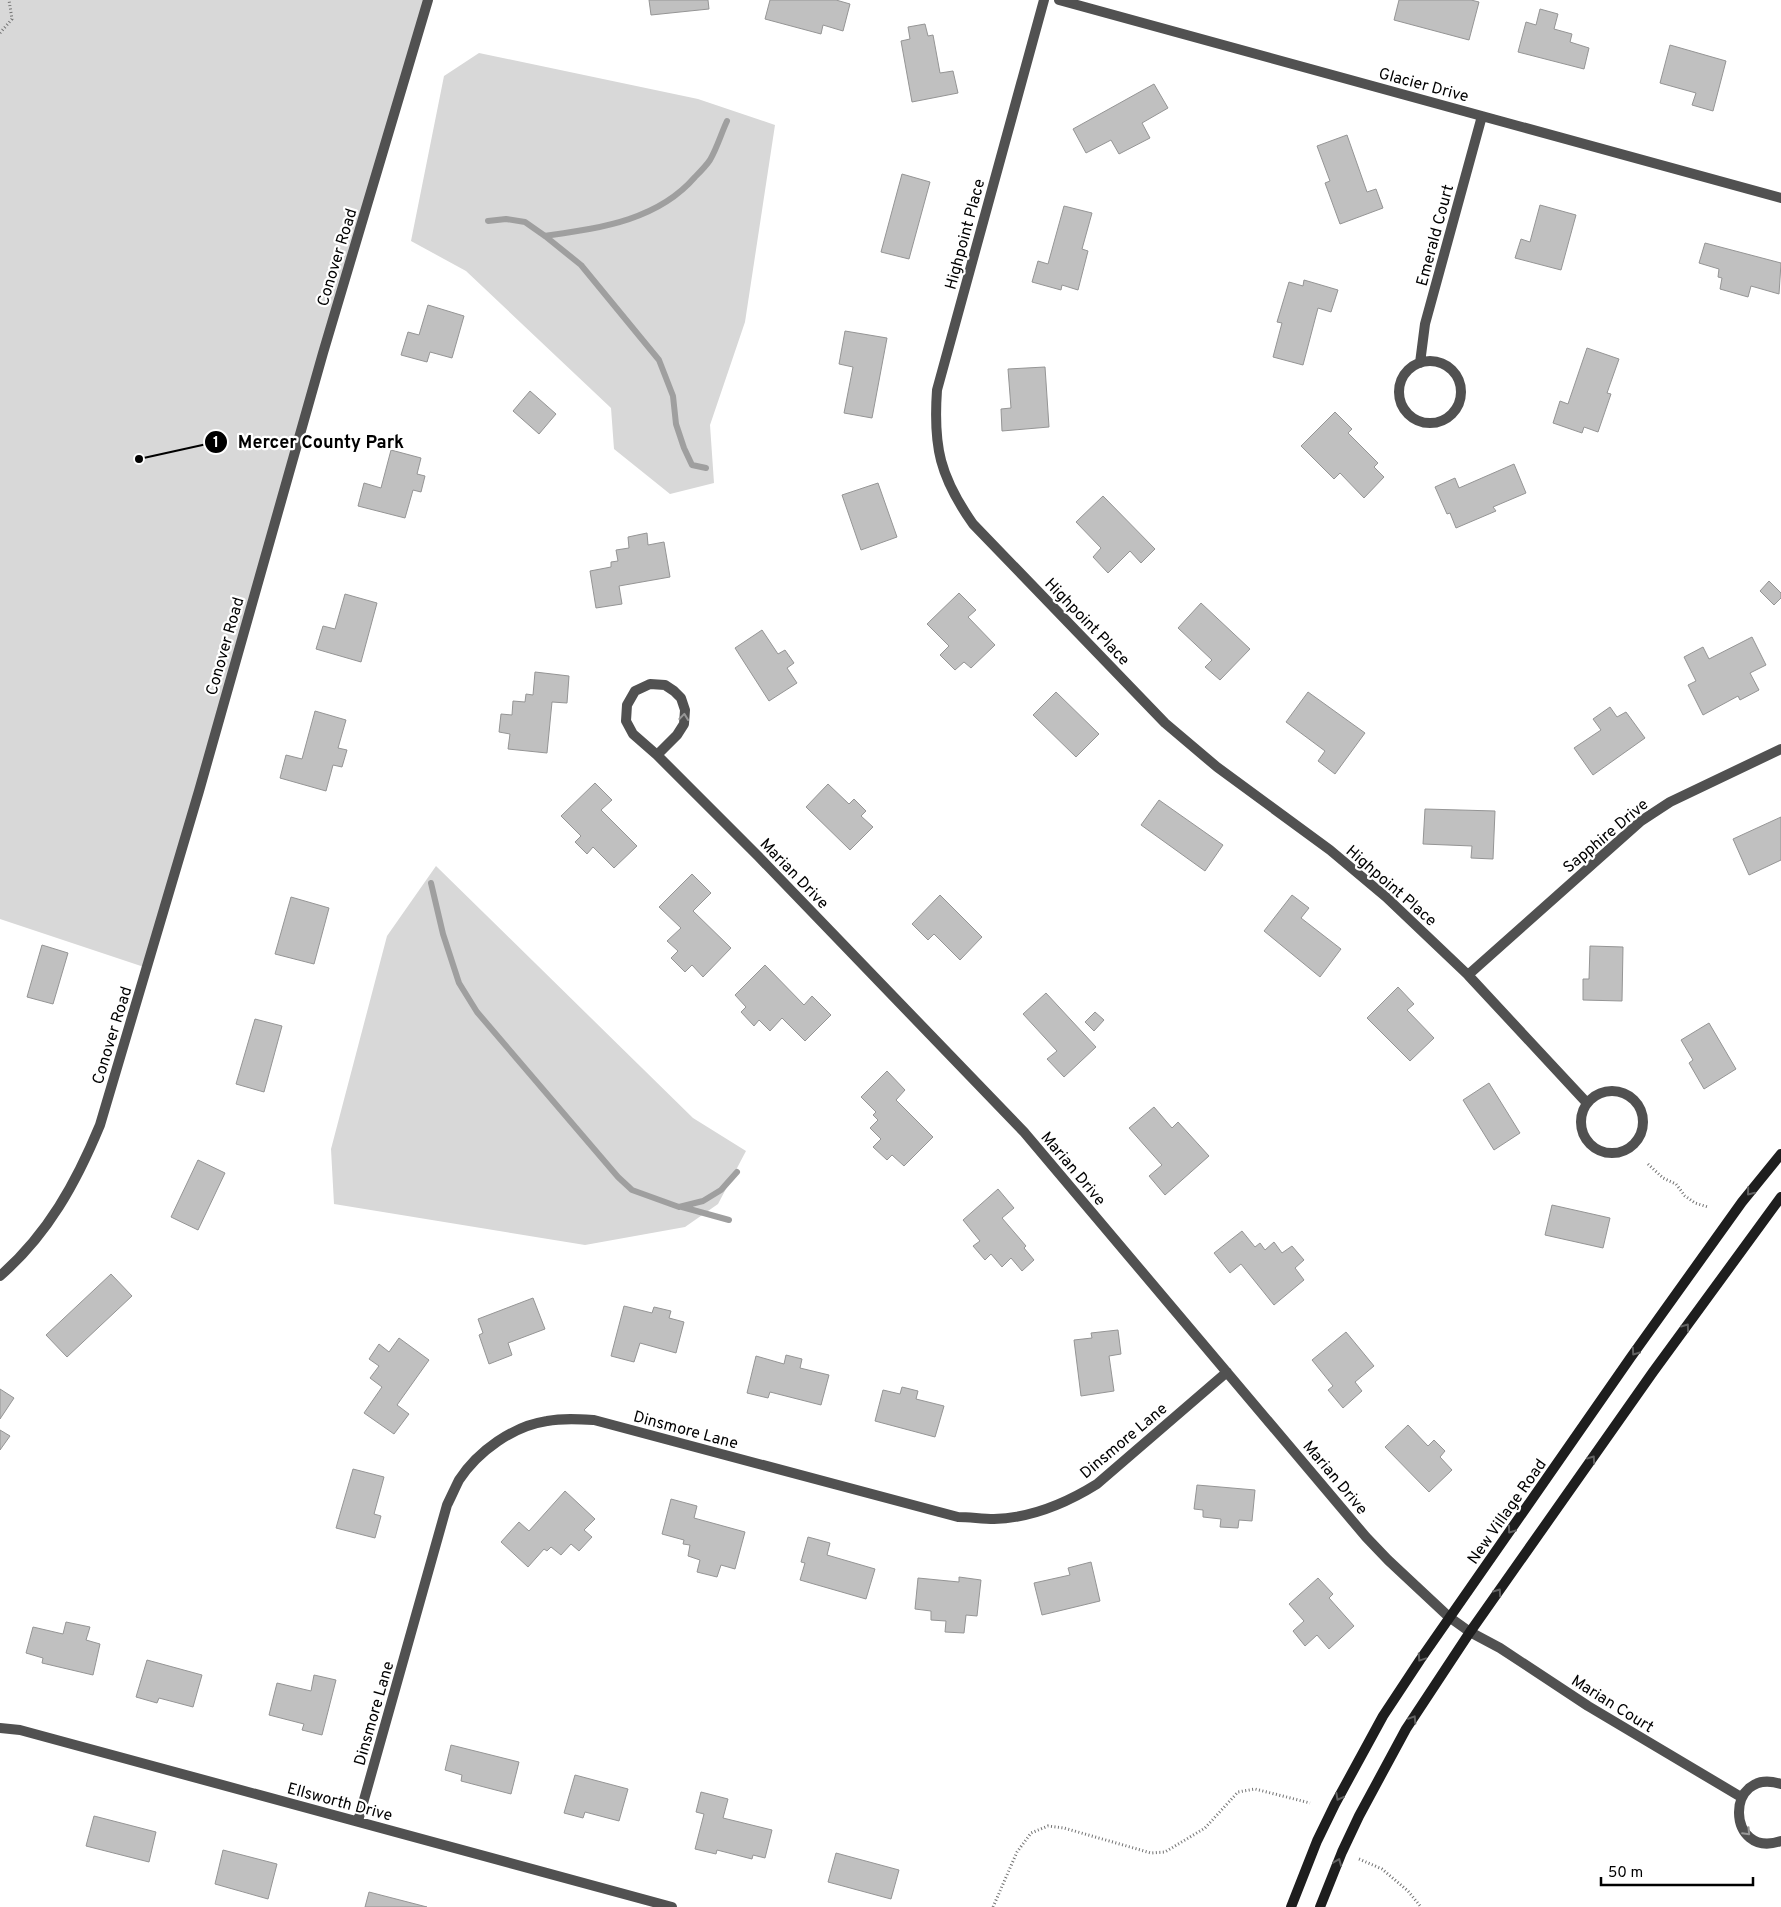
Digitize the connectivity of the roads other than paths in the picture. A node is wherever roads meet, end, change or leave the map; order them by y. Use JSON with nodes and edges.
{"nodes":[{"id":1,"x":428,"y":0,"type":"edge"},
{"id":2,"x":1044,"y":0,"type":"edge"},
{"id":3,"x":1059,"y":0,"type":"edge"},
{"id":4,"x":1482,"y":116,"type":"junction"},
{"id":5,"x":1781,"y":198,"type":"edge"},
{"id":6,"x":1420,"y":363,"type":"junction"},
{"id":7,"x":1781,"y":749,"type":"edge"},
{"id":8,"x":657,"y":755,"type":"junction"},
{"id":9,"x":1468,"y":975,"type":"junction"},
{"id":10,"x":1587,"y":1103,"type":"junction"},
{"id":11,"x":1781,"y":1154,"type":"edge"},
{"id":12,"x":1781,"y":1197,"type":"edge"},
{"id":13,"x":0,"y":1276,"type":"edge"},
{"id":14,"x":1228,"y":1372,"type":"junction"},
{"id":15,"x":1449,"y":1617,"type":"junction"},
{"id":16,"x":1470,"y":1632,"type":"junction"},
{"id":17,"x":0,"y":1728,"type":"edge"},
{"id":18,"x":1781,"y":1784,"type":"edge"},
{"id":19,"x":1741,"y":1797,"type":"junction"},
{"id":20,"x":358,"y":1821,"type":"junction"},
{"id":21,"x":1781,"y":1841,"type":"edge"},
{"id":22,"x":632,"y":1896,"type":"junction"},
{"id":23,"x":629,"y":1907,"type":"edge"},
{"id":24,"x":672,"y":1907,"type":"edge"},
{"id":25,"x":1291,"y":1907,"type":"edge"},
{"id":26,"x":1320,"y":1907,"type":"edge"}],
"edges":[{"from":1,"to":13,"type":"street","name":"Conover Road"},
{"from":2,"to":9,"type":"street","name":"Highpoint Place"},
{"from":3,"to":4,"type":"street","name":"Glacier Drive"},
{"from":4,"to":5,"type":"street","name":"Glacier Drive"},
{"from":4,"to":6,"type":"street","name":"Emerald Court"},
{"from":6,"to":6,"type":"street"},
{"from":7,"to":9,"type":"street","name":"Sapphire Drive"},
{"from":8,"to":8,"type":"street","name":"Marian Drive","one_way":true},
{"from":8,"to":14,"type":"street","name":"Marian Drive"},
{"from":9,"to":10,"type":"street","name":"Highpoint Place"},
{"from":10,"to":10,"type":"street"},
{"from":11,"to":15,"type":"main road","name":"New Village Road","one_way":true},
{"from":16,"to":12,"type":"main road","one_way":true},
{"from":14,"to":15,"type":"street","name":"Marian Drive"},
{"from":14,"to":20,"type":"street","name":"Dinsmore Lane"},
{"from":15,"to":16,"type":"street","name":"Marian Drive"},
{"from":15,"to":25,"type":"main road","name":"New Village Road","one_way":true},
{"from":16,"to":19,"type":"street","name":"Marian Court"},
{"from":26,"to":16,"type":"main road","one_way":true},
{"from":17,"to":20,"type":"street","name":"Ellsworth Drive"},
{"from":18,"to":19,"type":"street"},
{"from":19,"to":21,"type":"street","one_way":true},
{"from":20,"to":22,"type":"street","name":"Ellsworth Drive"},
{"from":22,"to":23,"type":"street"},
{"from":22,"to":24,"type":"street","name":"Ellsworth Drive"}]}
